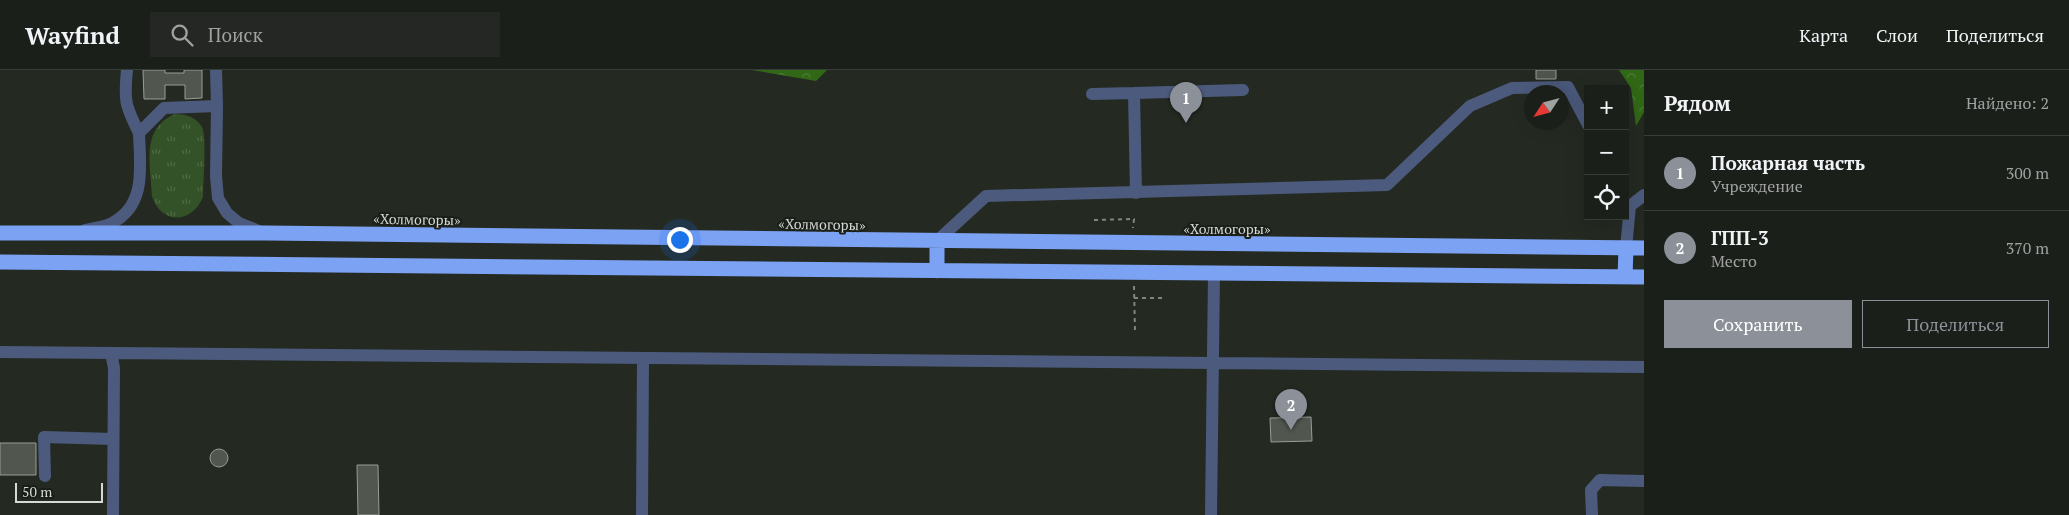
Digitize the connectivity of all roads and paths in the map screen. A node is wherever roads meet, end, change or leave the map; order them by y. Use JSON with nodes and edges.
{"nodes":[{"id":1,"x":127,"y":70,"type":"edge"},
{"id":2,"x":216,"y":70,"type":"edge"},
{"id":3,"x":1242,"y":90,"type":"dead end"},
{"id":4,"x":1134,"y":92,"type":"junction"},
{"id":5,"x":1092,"y":94,"type":"dead end"},
{"id":6,"x":217,"y":106,"type":"junction"},
{"id":7,"x":1584,"y":117,"type":"edge"},
{"id":8,"x":139,"y":133,"type":"junction"},
{"id":9,"x":1136,"y":193,"type":"junction"},
{"id":10,"x":1644,"y":195,"type":"edge"},
{"id":11,"x":1629,"y":201,"type":"edge"},
{"id":12,"x":1627,"y":220,"type":"edge"},
{"id":13,"x":0,"y":233,"type":"edge"},
{"id":14,"x":266,"y":233,"type":"junction"},
{"id":15,"x":68,"y":234,"type":"junction"},
{"id":16,"x":937,"y":241,"type":"junction"},
{"id":17,"x":1626,"y":248,"type":"junction"},
{"id":18,"x":1644,"y":248,"type":"edge"},
{"id":19,"x":0,"y":262,"type":"edge"},
{"id":20,"x":937,"y":271,"type":"junction"},
{"id":21,"x":1214,"y":274,"type":"junction"},
{"id":22,"x":1625,"y":277,"type":"junction"},
{"id":23,"x":1644,"y":277,"type":"edge"},
{"id":24,"x":1134,"y":298,"type":"dead end"},
{"id":25,"x":1164,"y":298,"type":"dead end"},
{"id":26,"x":0,"y":352,"type":"edge"},
{"id":27,"x":111,"y":353,"type":"junction"},
{"id":28,"x":643,"y":358,"type":"junction"},
{"id":29,"x":1212,"y":363,"type":"junction"},
{"id":30,"x":1644,"y":367,"type":"edge"},
{"id":31,"x":113,"y":439,"type":"junction"},
{"id":32,"x":45,"y":476,"type":"dead end"},
{"id":33,"x":1644,"y":481,"type":"edge"},
{"id":34,"x":112,"y":515,"type":"edge"},
{"id":35,"x":642,"y":515,"type":"edge"},
{"id":36,"x":1211,"y":515,"type":"edge"},
{"id":37,"x":1592,"y":515,"type":"edge"}],
"edges":[{"from":1,"to":8,"type":"street"},
{"from":2,"to":6,"type":"street"},
{"from":3,"to":4,"type":"street"},
{"from":4,"to":5,"type":"street"},
{"from":4,"to":9,"type":"street"},
{"from":6,"to":8,"type":"street"},
{"from":6,"to":14,"type":"street"},
{"from":7,"to":9,"type":"street"},
{"from":8,"to":15,"type":"street"},
{"from":9,"to":16,"type":"street"},
{"from":10,"to":11,"type":"street"},
{"from":12,"to":17,"type":"street"},
{"from":13,"to":15,"type":"highway","name":"«Холмогоры»"},
{"from":14,"to":15,"type":"highway","name":"«Холмогоры»"},
{"from":14,"to":16,"type":"highway","name":"«Холмогоры»"},
{"from":16,"to":17,"type":"highway","name":"«Холмогоры»"},
{"from":16,"to":20,"type":"highway"},
{"from":17,"to":18,"type":"highway","name":"«Холмогоры»"},
{"from":17,"to":22,"type":"highway"},
{"from":19,"to":20,"type":"highway"},
{"from":20,"to":21,"type":"highway"},
{"from":21,"to":22,"type":"highway"},
{"from":21,"to":29,"type":"street"},
{"from":22,"to":23,"type":"highway"},
{"from":24,"to":25,"type":"path"},
{"from":26,"to":27,"type":"street"},
{"from":27,"to":28,"type":"street"},
{"from":27,"to":31,"type":"street"},
{"from":28,"to":29,"type":"street"},
{"from":28,"to":35,"type":"street"},
{"from":29,"to":30,"type":"street"},
{"from":29,"to":36,"type":"street"},
{"from":31,"to":32,"type":"street"},
{"from":31,"to":34,"type":"street"},
{"from":33,"to":37,"type":"street"}]}
